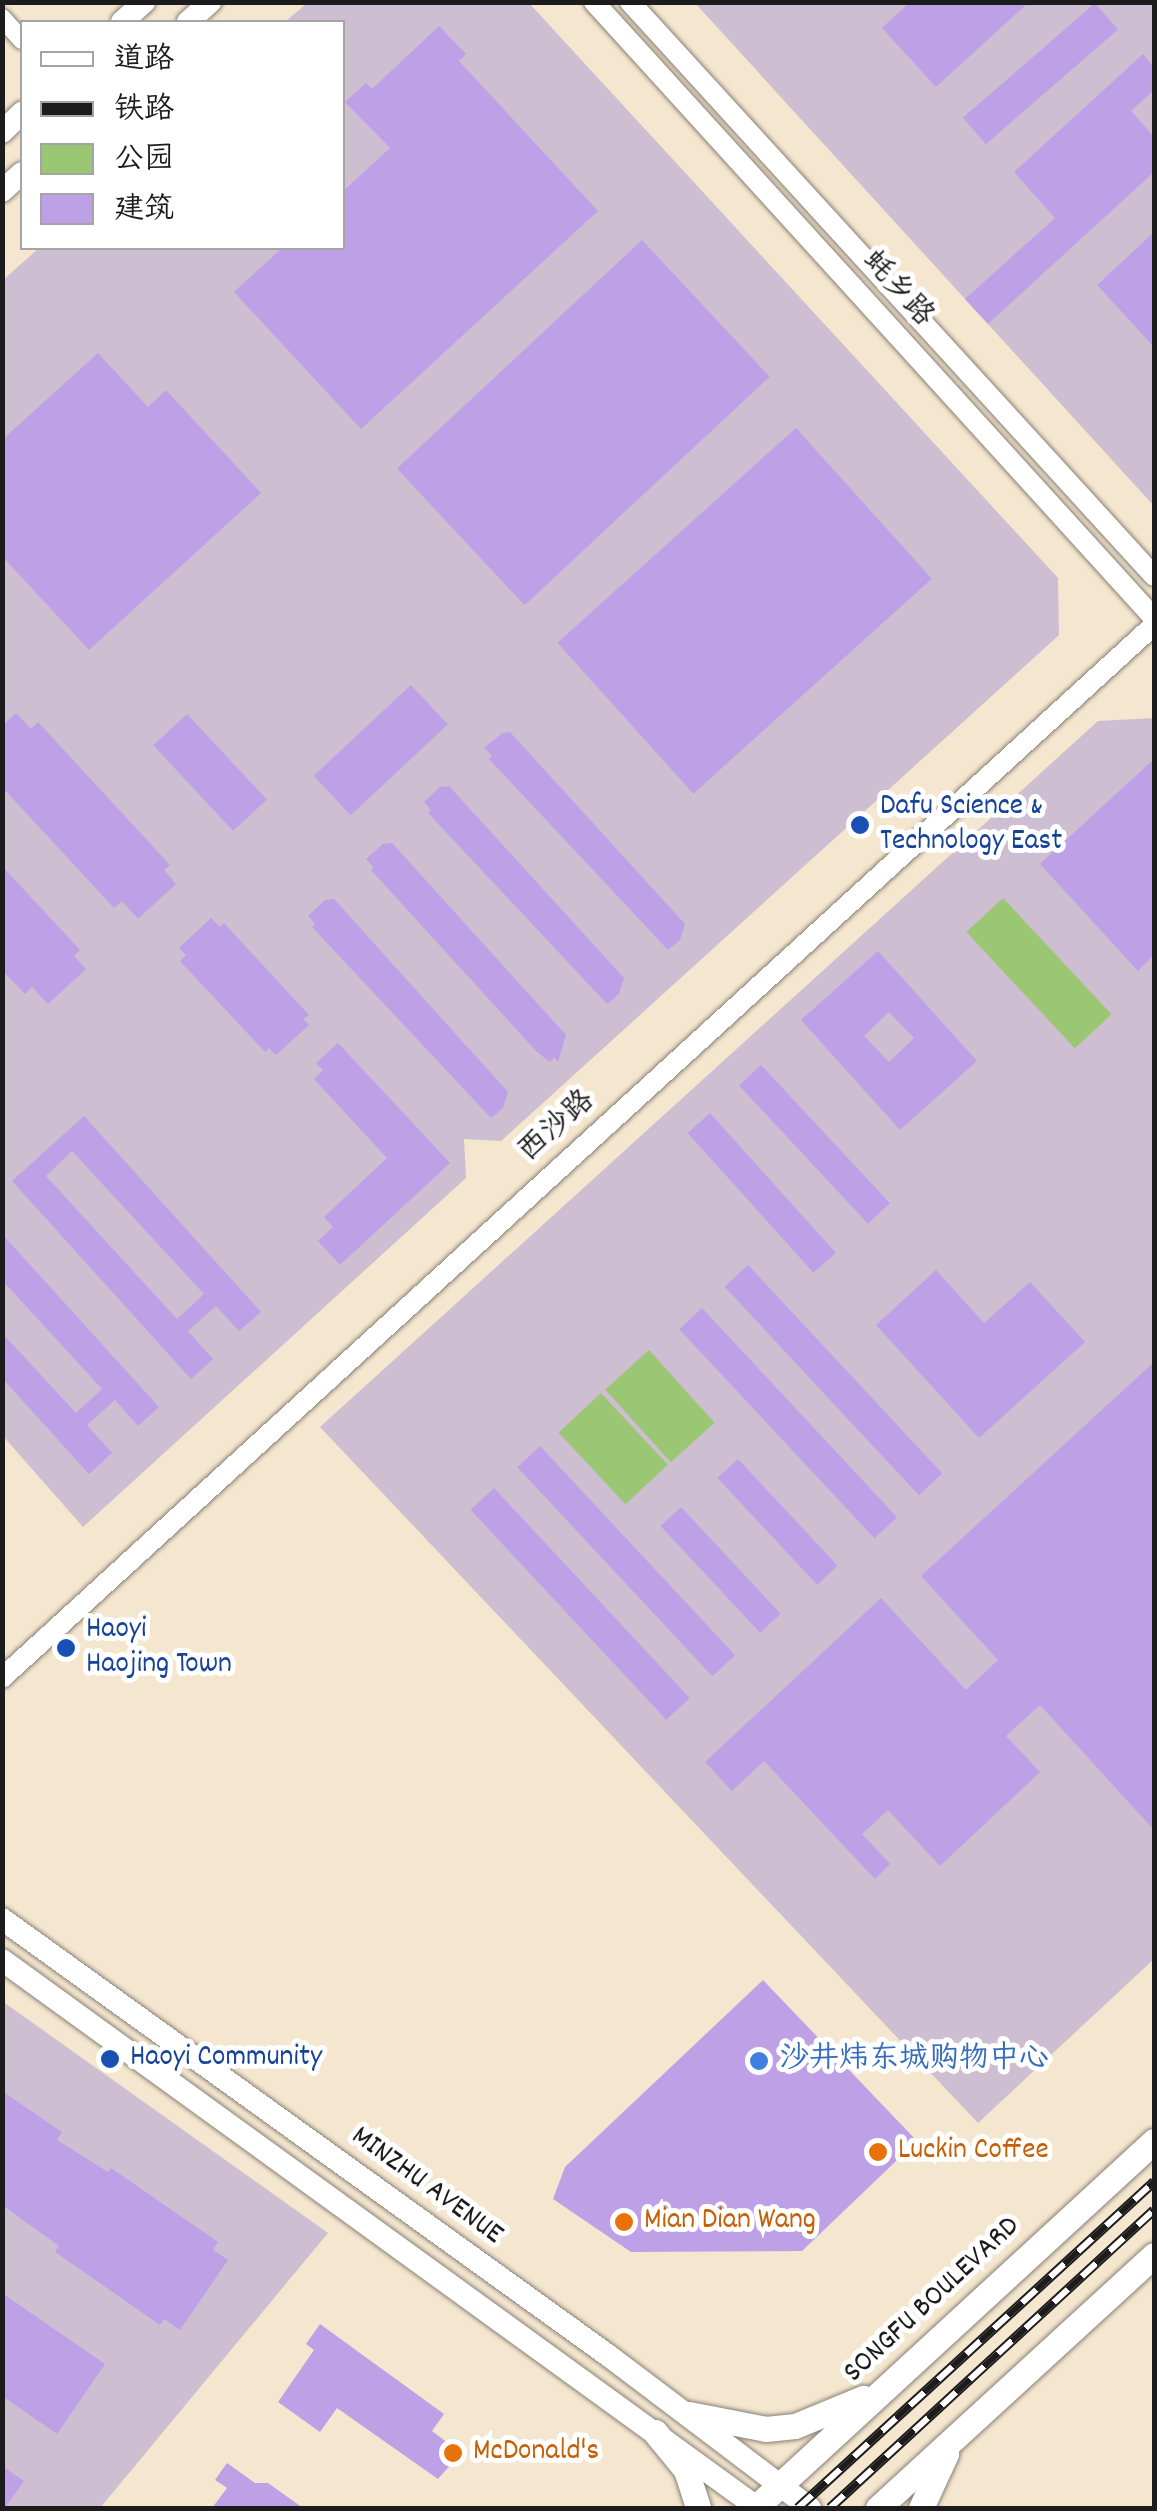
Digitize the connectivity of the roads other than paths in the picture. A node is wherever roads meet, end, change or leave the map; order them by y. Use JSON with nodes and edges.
{"nodes":[{"id":1,"x":144,"y":2,"type":"edge"},
{"id":2,"x":210,"y":2,"type":"edge"},
{"id":3,"x":594,"y":2,"type":"edge"},
{"id":4,"x":630,"y":2,"type":"edge"},
{"id":5,"x":2,"y":18,"type":"edge"},
{"id":6,"x":124,"y":20,"type":"edge"},
{"id":7,"x":190,"y":20,"type":"edge"},
{"id":8,"x":20,"y":38,"type":"edge"},
{"id":9,"x":1154,"y":576,"type":"edge"},
{"id":10,"x":1154,"y":621,"type":"edge"},
{"id":11,"x":2,"y":1678,"type":"edge"},
{"id":12,"x":2,"y":1920,"type":"edge"},
{"id":13,"x":2,"y":1960,"type":"edge"},
{"id":14,"x":1154,"y":2140,"type":"edge"},
{"id":15,"x":1154,"y":2255,"type":"edge"},
{"id":16,"x":894,"y":2381,"type":"junction"},
{"id":17,"x":688,"y":2414,"type":"junction"},
{"id":18,"x":655,"y":2432,"type":"junction"},
{"id":19,"x":955,"y":2438,"type":"junction"},
{"id":20,"x":782,"y":2483,"type":"junction"},
{"id":21,"x":698,"y":2508,"type":"edge"},
{"id":22,"x":756,"y":2508,"type":"edge"},
{"id":23,"x":810,"y":2508,"type":"edge"},
{"id":24,"x":878,"y":2508,"type":"edge"},
{"id":25,"x":920,"y":2508,"type":"edge"}],
"edges":[{"from":1,"to":6,"type":"main road"},
{"from":2,"to":7,"type":"main road"},
{"from":3,"to":10,"type":"street","name":"蚝乡路"},
{"from":4,"to":9,"type":"street","name":"蚝乡路"},
{"from":5,"to":8,"type":"street"},
{"from":10,"to":11,"type":"street","name":"西沙路"},
{"from":12,"to":17,"type":"main road","name":"MINZHU AVENUE"},
{"from":13,"to":18,"type":"main road","name":"MINZHU AVENUE"},
{"from":14,"to":16,"type":"main road","name":"SONGFU BOULEVARD"},
{"from":15,"to":19,"type":"main road"},
{"from":16,"to":17,"type":"main road"},
{"from":16,"to":20,"type":"main road","name":"SONGFU BOULEVARD"},
{"from":17,"to":20,"type":"main road","name":"MINZHU AVENUE"},
{"from":18,"to":21,"type":"main road"},
{"from":18,"to":22,"type":"main road","name":"MINZHU AVENUE"},
{"from":19,"to":24,"type":"main road"},
{"from":19,"to":25,"type":"main road"},
{"from":20,"to":22,"type":"main road","name":"SONGFU BOULEVARD"},
{"from":20,"to":23,"type":"main road","name":"MINZHU AVENUE"}]}
